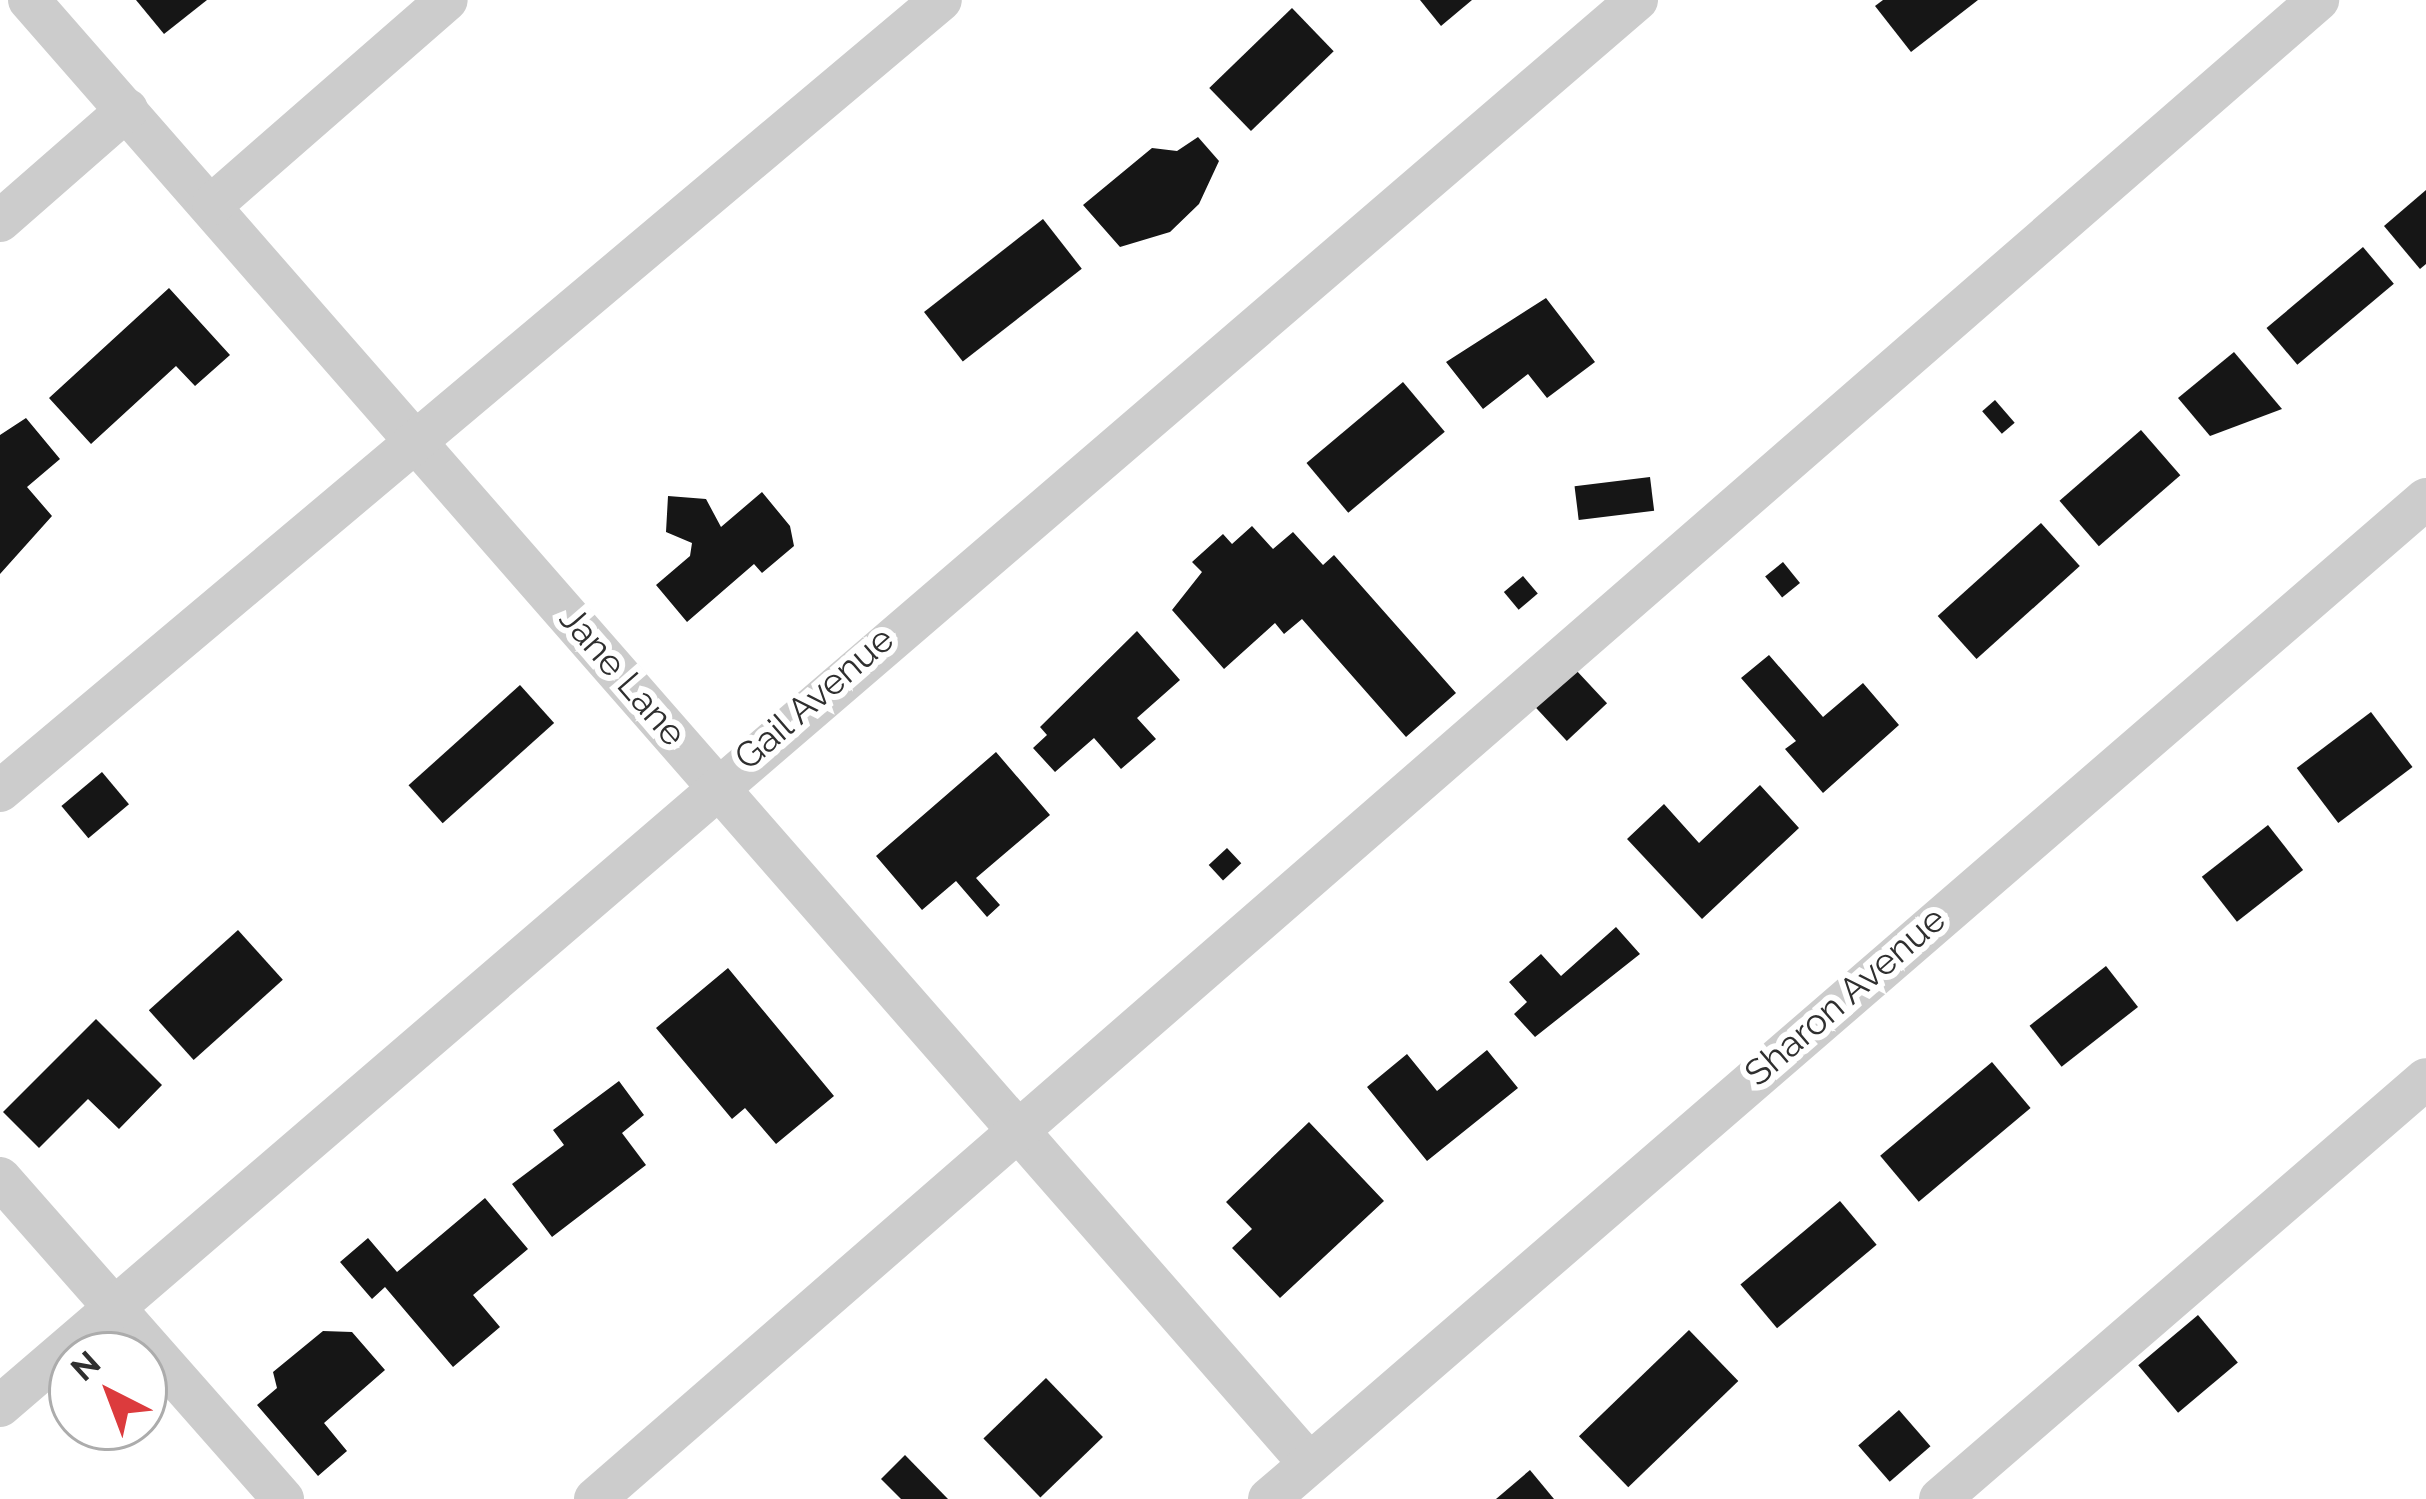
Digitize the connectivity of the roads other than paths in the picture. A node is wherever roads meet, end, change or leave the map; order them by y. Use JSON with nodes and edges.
{"nodes":[{"id":1,"x":29,"y":0,"type":"edge"},
{"id":2,"x":447,"y":0,"type":"edge"},
{"id":3,"x":941,"y":0,"type":"edge"},
{"id":4,"x":1637,"y":0,"type":"edge"},
{"id":5,"x":2318,"y":0,"type":"edge"},
{"id":6,"x":127,"y":110,"type":"junction"},
{"id":7,"x":213,"y":204,"type":"junction"},
{"id":8,"x":0,"y":221,"type":"edge"},
{"id":9,"x":418,"y":441,"type":"junction"},
{"id":10,"x":2426,"y":499,"type":"edge"},
{"id":11,"x":716,"y":783,"type":"junction"},
{"id":12,"x":0,"y":791,"type":"edge"},
{"id":13,"x":2426,"y":1079,"type":"edge"},
{"id":14,"x":1015,"y":1124,"type":"junction"},
{"id":15,"x":0,"y":1178,"type":"edge"},
{"id":16,"x":113,"y":1308,"type":"junction"},
{"id":17,"x":0,"y":1406,"type":"edge"},
{"id":18,"x":1309,"y":1463,"type":"junction"},
{"id":19,"x":283,"y":1499,"type":"edge"},
{"id":20,"x":595,"y":1499,"type":"edge"},
{"id":21,"x":1269,"y":1499,"type":"edge"},
{"id":22,"x":1940,"y":1499,"type":"edge"}],
"edges":[{"from":1,"to":6,"type":"street","name":"Jane Lane"},
{"from":2,"to":7,"type":"street"},
{"from":3,"to":9,"type":"street"},
{"from":4,"to":11,"type":"street","name":"Gail Avenue"},
{"from":5,"to":14,"type":"street"},
{"from":6,"to":7,"type":"street","name":"Jane Lane"},
{"from":6,"to":8,"type":"street"},
{"from":7,"to":9,"type":"street","name":"Jane Lane"},
{"from":9,"to":11,"type":"street","name":"Jane Lane"},
{"from":9,"to":12,"type":"street"},
{"from":10,"to":18,"type":"street","name":"Sharon Avenue"},
{"from":11,"to":14,"type":"street","name":"Jane Lane"},
{"from":11,"to":16,"type":"street","name":"Gail Avenue"},
{"from":13,"to":22,"type":"street"},
{"from":14,"to":18,"type":"street","name":"Jane Lane"},
{"from":14,"to":20,"type":"street"},
{"from":15,"to":16,"type":"street"},
{"from":16,"to":17,"type":"street","name":"Gail Avenue"},
{"from":16,"to":19,"type":"street"},
{"from":18,"to":21,"type":"street","name":"Sharon Avenue"}]}
